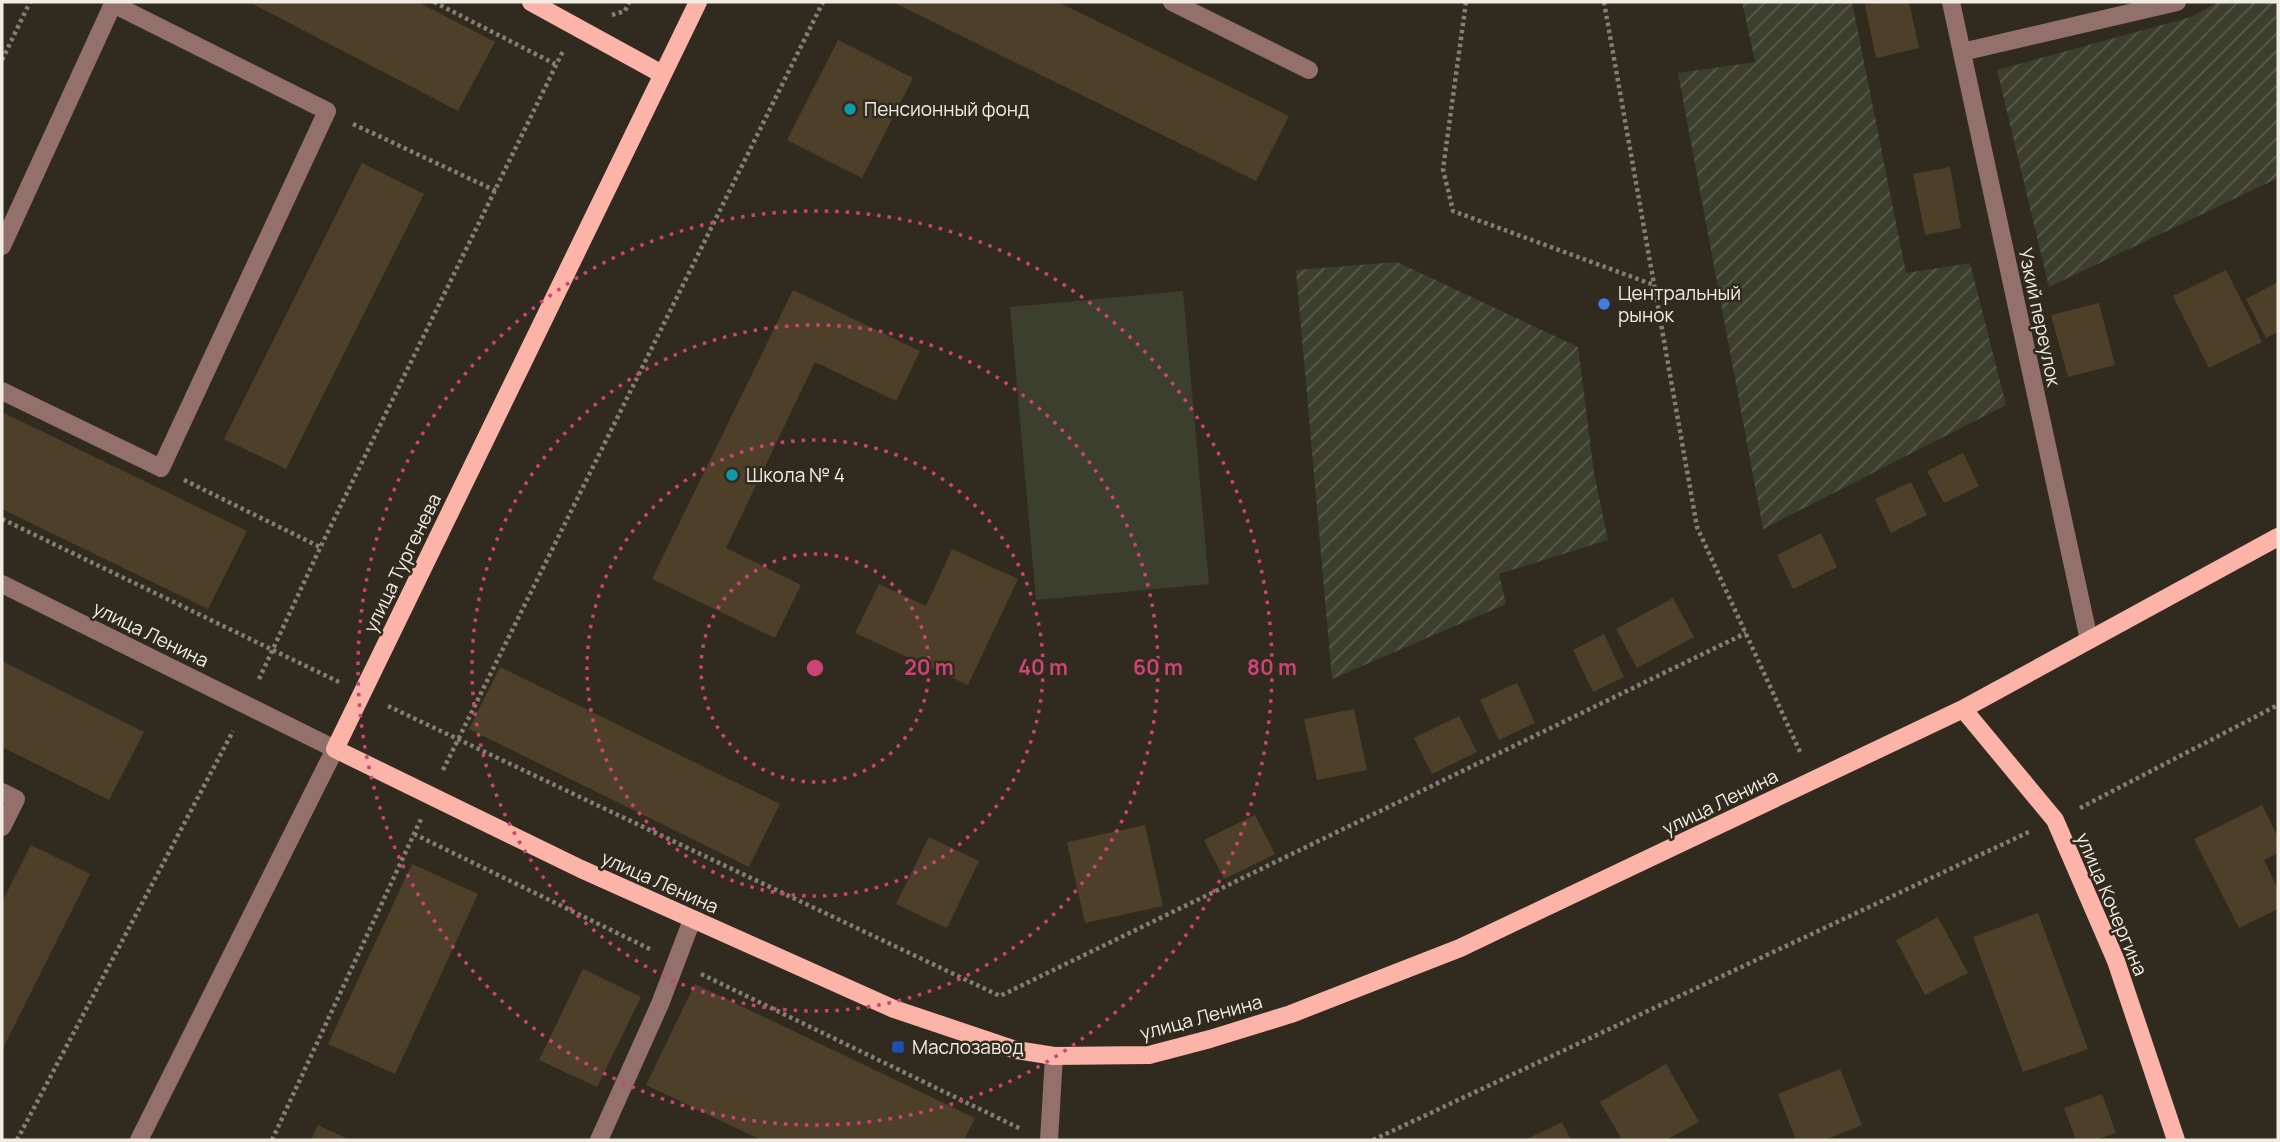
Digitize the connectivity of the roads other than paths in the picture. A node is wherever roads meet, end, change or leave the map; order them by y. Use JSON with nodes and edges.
{"nodes":[{"id":1,"x":531,"y":2,"type":"edge"},
{"id":2,"x":698,"y":2,"type":"edge"},
{"id":3,"x":1171,"y":2,"type":"edge"},
{"id":4,"x":1951,"y":2,"type":"edge"},
{"id":5,"x":2177,"y":2,"type":"edge"},
{"id":6,"x":1962,"y":52,"type":"junction"},
{"id":7,"x":1309,"y":70,"type":"dead end"},
{"id":8,"x":662,"y":74,"type":"junction"},
{"id":9,"x":2,"y":246,"type":"edge"},
{"id":10,"x":2,"y":391,"type":"edge"},
{"id":11,"x":2278,"y":537,"type":"edge"},
{"id":12,"x":2,"y":584,"type":"edge"},
{"id":13,"x":2089,"y":640,"type":"junction"},
{"id":14,"x":1963,"y":709,"type":"junction"},
{"id":15,"x":335,"y":749,"type":"junction"},
{"id":16,"x":2,"y":792,"type":"edge"},
{"id":17,"x":2,"y":827,"type":"edge"},
{"id":18,"x":692,"y":920,"type":"junction"},
{"id":19,"x":1054,"y":1056,"type":"junction"},
{"id":20,"x":605,"y":1138,"type":"edge"},
{"id":21,"x":139,"y":1140,"type":"edge"},
{"id":22,"x":1049,"y":1140,"type":"edge"},
{"id":23,"x":2176,"y":1140,"type":"edge"}],
"edges":[{"from":1,"to":8,"type":"main road"},
{"from":2,"to":8,"type":"main road","name":"улица Тургенева"},
{"from":3,"to":7,"type":"street"},
{"from":4,"to":6,"type":"street","name":"Узкий переулок"},
{"from":5,"to":6,"type":"street"},
{"from":6,"to":13,"type":"street","name":"Узкий переулок"},
{"from":8,"to":15,"type":"main road","name":"улица Тургенева"},
{"from":9,"to":10,"type":"street"},
{"from":11,"to":13,"type":"main road","name":"улица Ленина"},
{"from":12,"to":15,"type":"street","name":"улица Ленина"},
{"from":13,"to":14,"type":"main road","name":"улица Ленина"},
{"from":14,"to":19,"type":"main road","name":"улица Ленина"},
{"from":14,"to":23,"type":"main road","name":"улица Кочергина"},
{"from":15,"to":18,"type":"main road","name":"улица Ленина"},
{"from":15,"to":21,"type":"street","name":"улица Тургенева"},
{"from":16,"to":17,"type":"street"},
{"from":18,"to":19,"type":"main road","name":"улица Ленина"},
{"from":18,"to":20,"type":"street"},
{"from":19,"to":22,"type":"street"}]}
